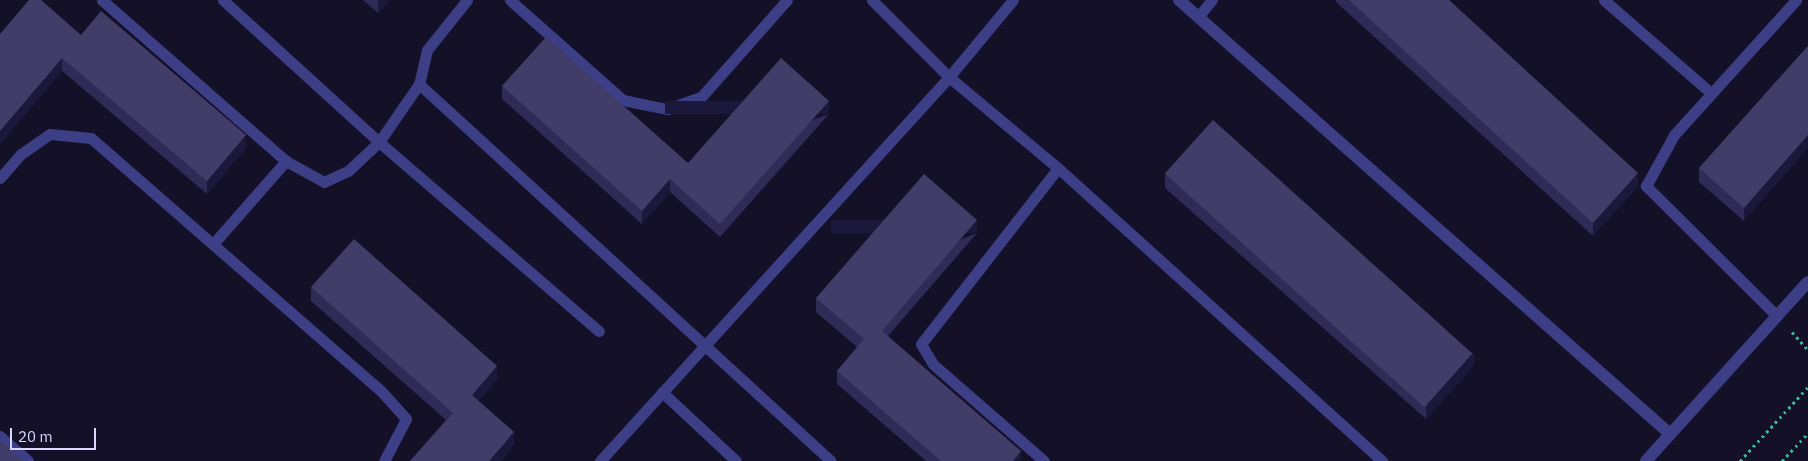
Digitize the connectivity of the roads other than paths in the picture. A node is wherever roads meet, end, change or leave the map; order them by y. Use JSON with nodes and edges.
{"nodes":[{"id":1,"x":102,"y":0,"type":"edge"},
{"id":2,"x":223,"y":0,"type":"edge"},
{"id":3,"x":467,"y":0,"type":"edge"},
{"id":4,"x":510,"y":0,"type":"edge"},
{"id":5,"x":787,"y":0,"type":"edge"},
{"id":6,"x":872,"y":0,"type":"edge"},
{"id":7,"x":1013,"y":0,"type":"edge"},
{"id":8,"x":1179,"y":0,"type":"edge"},
{"id":9,"x":1212,"y":0,"type":"edge"},
{"id":10,"x":1604,"y":0,"type":"edge"},
{"id":11,"x":1796,"y":0,"type":"edge"},
{"id":12,"x":1198,"y":17,"type":"junction"},
{"id":13,"x":950,"y":77,"type":"junction"},
{"id":14,"x":419,"y":84,"type":"junction"},
{"id":15,"x":1711,"y":93,"type":"junction"},
{"id":16,"x":379,"y":142,"type":"junction"},
{"id":17,"x":286,"y":162,"type":"junction"},
{"id":18,"x":1058,"y":168,"type":"junction"},
{"id":19,"x":0,"y":178,"type":"edge"},
{"id":20,"x":213,"y":244,"type":"junction"},
{"id":21,"x":1808,"y":282,"type":"edge"},
{"id":22,"x":1777,"y":316,"type":"junction"},
{"id":23,"x":599,"y":331,"type":"dead end"},
{"id":24,"x":702,"y":346,"type":"junction"},
{"id":25,"x":662,"y":392,"type":"junction"},
{"id":26,"x":1670,"y":434,"type":"junction"},
{"id":27,"x":0,"y":436,"type":"edge"},
{"id":28,"x":1376,"y":459,"type":"edge"},
{"id":29,"x":28,"y":461,"type":"edge"},
{"id":30,"x":384,"y":461,"type":"edge"},
{"id":31,"x":600,"y":461,"type":"edge"},
{"id":32,"x":736,"y":461,"type":"edge"},
{"id":33,"x":831,"y":461,"type":"edge"},
{"id":34,"x":1044,"y":461,"type":"edge"},
{"id":35,"x":1646,"y":461,"type":"edge"}],
"edges":[{"from":1,"to":17,"type":"lane"},
{"from":2,"to":16,"type":"lane"},
{"from":3,"to":14,"type":"lane"},
{"from":4,"to":5,"type":"lane"},
{"from":6,"to":13,"type":"lane"},
{"from":7,"to":13,"type":"lane"},
{"from":8,"to":12,"type":"street"},
{"from":9,"to":12,"type":"lane"},
{"from":10,"to":15,"type":"lane"},
{"from":11,"to":15,"type":"lane"},
{"from":12,"to":26,"type":"street"},
{"from":13,"to":18,"type":"lane"},
{"from":13,"to":24,"type":"lane"},
{"from":14,"to":16,"type":"lane"},
{"from":14,"to":24,"type":"lane"},
{"from":15,"to":22,"type":"lane"},
{"from":16,"to":17,"type":"lane"},
{"from":16,"to":23,"type":"lane"},
{"from":17,"to":20,"type":"lane"},
{"from":18,"to":28,"type":"lane"},
{"from":18,"to":34,"type":"lane"},
{"from":19,"to":20,"type":"lane"},
{"from":20,"to":30,"type":"lane"},
{"from":21,"to":22,"type":"street"},
{"from":22,"to":26,"type":"street"},
{"from":24,"to":25,"type":"lane"},
{"from":24,"to":33,"type":"lane"},
{"from":25,"to":31,"type":"lane"},
{"from":25,"to":32,"type":"lane"},
{"from":26,"to":35,"type":"street"},
{"from":27,"to":29,"type":"street"}]}
